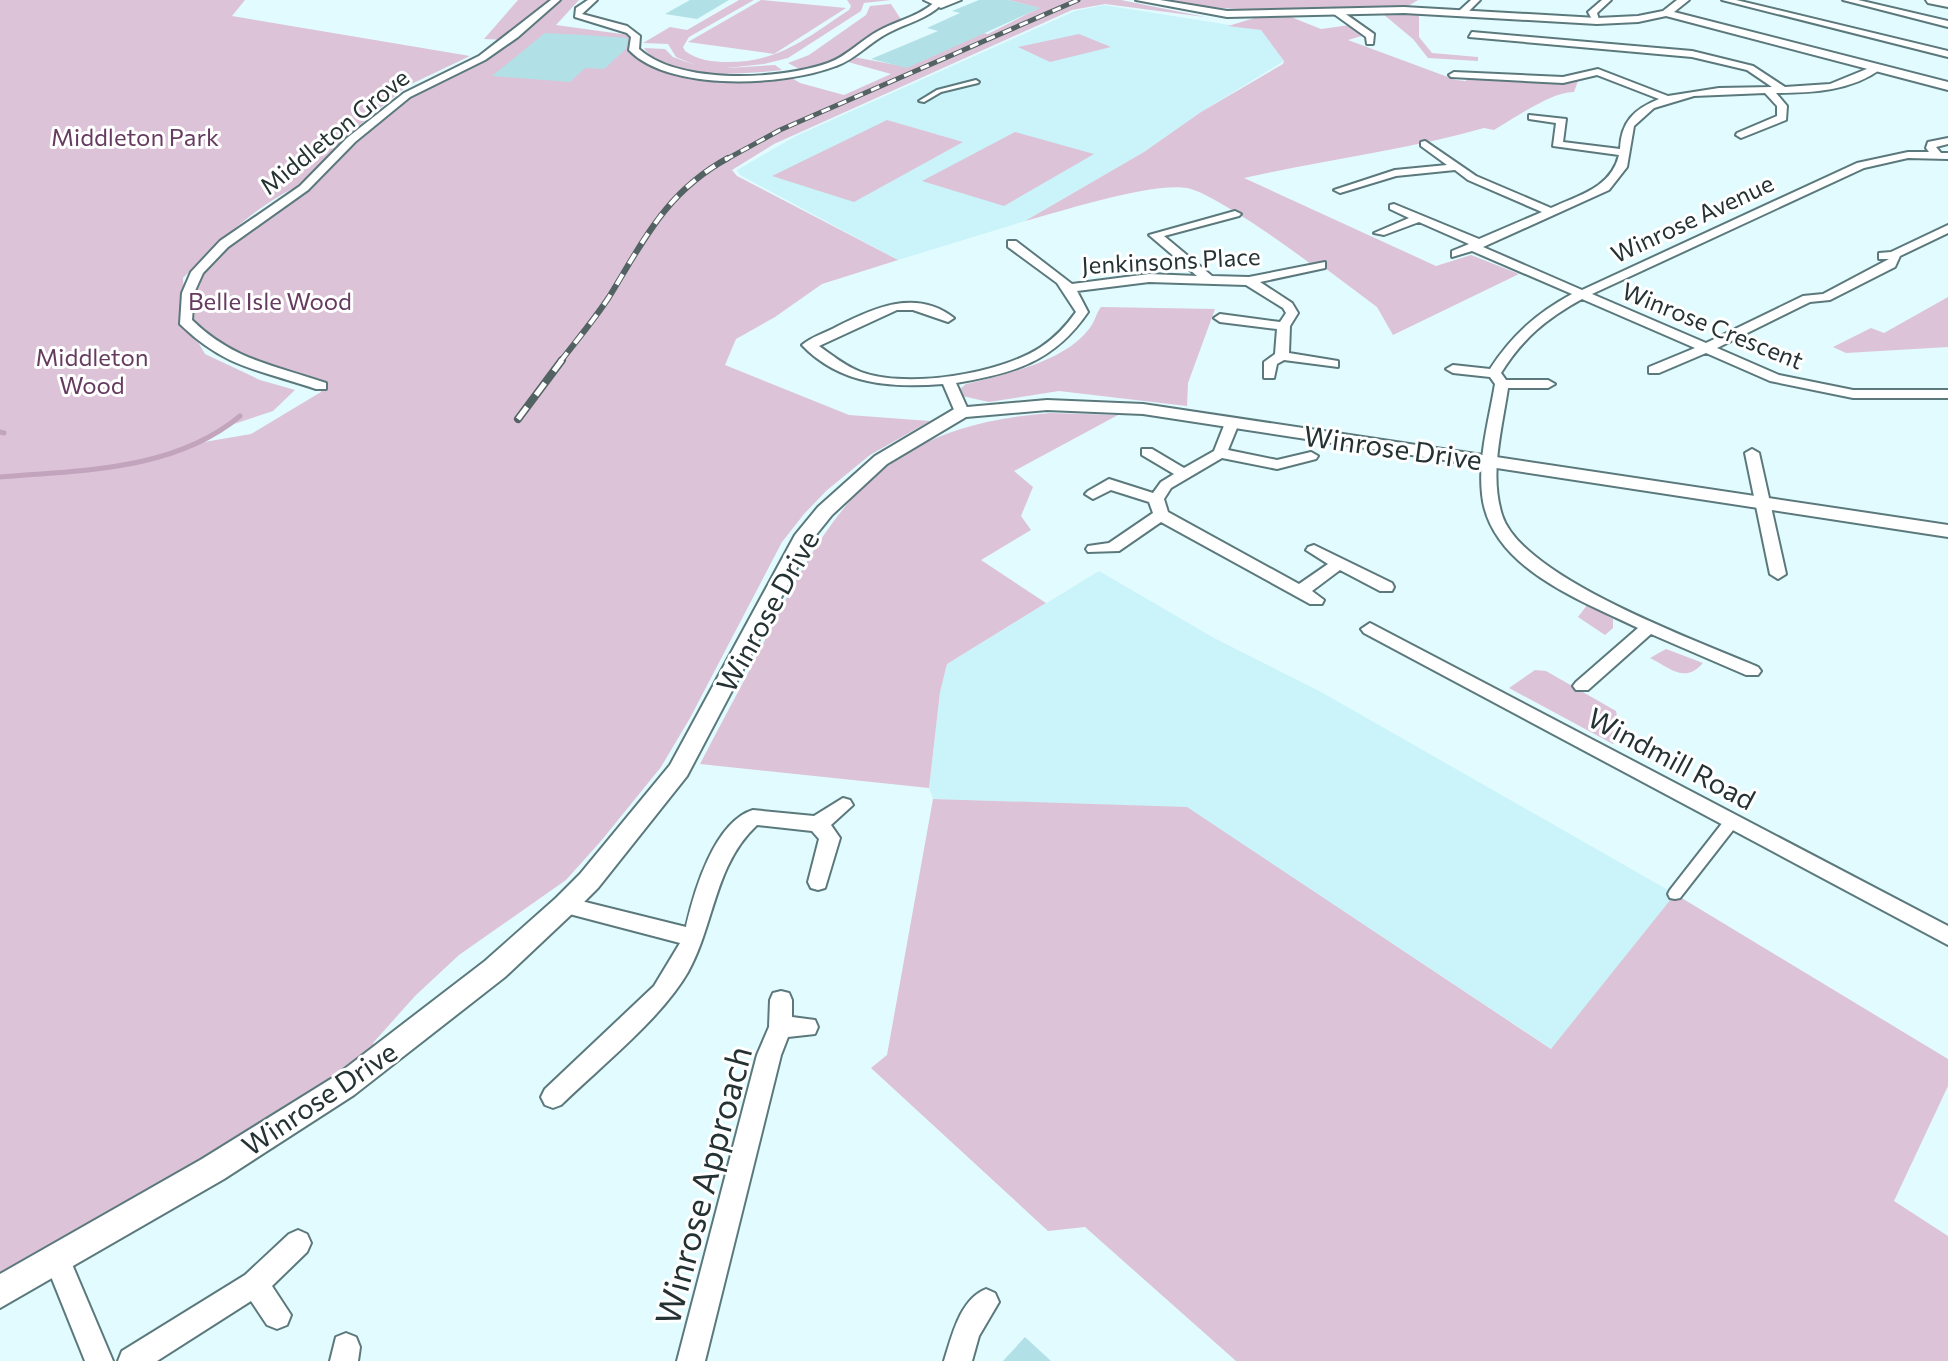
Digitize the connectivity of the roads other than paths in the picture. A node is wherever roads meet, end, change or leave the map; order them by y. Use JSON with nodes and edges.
{"nodes":[{"id":1,"x":556,"y":0,"type":"edge"},
{"id":2,"x":593,"y":0,"type":"edge"},
{"id":3,"x":956,"y":0,"type":"edge"},
{"id":4,"x":1141,"y":0,"type":"edge"},
{"id":5,"x":1476,"y":0,"type":"edge"},
{"id":6,"x":1607,"y":0,"type":"edge"},
{"id":7,"x":1684,"y":0,"type":"edge"},
{"id":8,"x":1726,"y":0,"type":"edge"},
{"id":9,"x":1847,"y":0,"type":"edge"},
{"id":10,"x":1933,"y":0,"type":"edge"},
{"id":11,"x":934,"y":2,"type":"edge"},
{"id":12,"x":1948,"y":3,"type":"edge"},
{"id":13,"x":1337,"y":12,"type":"junction"},
{"id":14,"x":1462,"y":13,"type":"junction"},
{"id":15,"x":1666,"y":13,"type":"junction"},
{"id":16,"x":1597,"y":21,"type":"junction"},
{"id":17,"x":1948,"y":24,"type":"edge"},
{"id":18,"x":1472,"y":35,"type":"dead end"},
{"id":19,"x":1370,"y":42,"type":"dead end"},
{"id":20,"x":1948,"y":54,"type":"edge"},
{"id":21,"x":1877,"y":68,"type":"junction"},
{"id":22,"x":1454,"y":75,"type":"dead end"},
{"id":23,"x":976,"y":82,"type":"dead end"},
{"id":24,"x":1948,"y":86,"type":"edge"},
{"id":25,"x":1782,"y":89,"type":"junction"},
{"id":26,"x":1768,"y":90,"type":"junction"},
{"id":27,"x":1670,"y":100,"type":"junction"},
{"id":28,"x":922,"y":101,"type":"dead end"},
{"id":29,"x":1533,"y":117,"type":"dead end"},
{"id":30,"x":1741,"y":135,"type":"dead end"},
{"id":31,"x":1948,"y":141,"type":"edge"},
{"id":32,"x":1425,"y":144,"type":"dead end"},
{"id":33,"x":1625,"y":153,"type":"junction"},
{"id":34,"x":1942,"y":155,"type":"edge"},
{"id":35,"x":1456,"y":167,"type":"junction"},
{"id":36,"x":1326,"y":185,"type":"dead end"},
{"id":37,"x":1394,"y":207,"type":"dead end"},
{"id":38,"x":1552,"y":212,"type":"junction"},
{"id":39,"x":1235,"y":214,"type":"dead end"},
{"id":40,"x":1418,"y":218,"type":"junction"},
{"id":41,"x":1948,"y":228,"type":"edge"},
{"id":42,"x":1380,"y":233,"type":"dead end"},
{"id":43,"x":1155,"y":235,"type":"junction"},
{"id":44,"x":1139,"y":238,"type":"dead end"},
{"id":45,"x":1012,"y":244,"type":"dead end"},
{"id":46,"x":1476,"y":246,"type":"junction"},
{"id":47,"x":1456,"y":254,"type":"dead end"},
{"id":48,"x":1321,"y":265,"type":"dead end"},
{"id":49,"x":1208,"y":279,"type":"junction"},
{"id":50,"x":1249,"y":281,"type":"junction"},
{"id":51,"x":1070,"y":288,"type":"junction"},
{"id":52,"x":893,"y":290,"type":"dead end"},
{"id":53,"x":1582,"y":294,"type":"junction"},
{"id":54,"x":905,"y":305,"type":"junction"},
{"id":55,"x":948,"y":318,"type":"dead end"},
{"id":56,"x":1220,"y":318,"type":"dead end"},
{"id":57,"x":1284,"y":326,"type":"junction"},
{"id":58,"x":1705,"y":349,"type":"junction"},
{"id":59,"x":1282,"y":356,"type":"junction"},
{"id":60,"x":1333,"y":364,"type":"dead end"},
{"id":61,"x":1453,"y":369,"type":"dead end"},
{"id":62,"x":1654,"y":370,"type":"dead end"},
{"id":63,"x":1269,"y":375,"type":"dead end"},
{"id":64,"x":1498,"y":378,"type":"junction"},
{"id":65,"x":948,"y":380,"type":"junction"},
{"id":66,"x":1548,"y":384,"type":"dead end"},
{"id":67,"x":321,"y":386,"type":"dead end"},
{"id":68,"x":1948,"y":394,"type":"edge"},
{"id":69,"x":962,"y":412,"type":"junction"},
{"id":70,"x":1232,"y":423,"type":"junction"},
{"id":71,"x":1147,"y":452,"type":"dead end"},
{"id":72,"x":1220,"y":453,"type":"junction"},
{"id":73,"x":1752,"y":453,"type":"dead end"},
{"id":74,"x":1311,"y":456,"type":"dead end"},
{"id":75,"x":1489,"y":461,"type":"junction"},
{"id":76,"x":1184,"y":474,"type":"junction"},
{"id":77,"x":1093,"y":494,"type":"dead end"},
{"id":78,"x":1762,"y":503,"type":"junction"},
{"id":79,"x":1158,"y":506,"type":"junction"},
{"id":80,"x":1948,"y":531,"type":"edge"},
{"id":81,"x":1094,"y":549,"type":"dead end"},
{"id":82,"x":1314,"y":550,"type":"dead end"},
{"id":83,"x":1339,"y":563,"type":"junction"},
{"id":84,"x":1778,"y":574,"type":"dead end"},
{"id":85,"x":1386,"y":587,"type":"dead end"},
{"id":86,"x":1300,"y":592,"type":"junction"},
{"id":87,"x":1316,"y":600,"type":"dead end"},
{"id":88,"x":1650,"y":626,"type":"junction"},
{"id":89,"x":1370,"y":629,"type":"dead end"},
{"id":90,"x":1752,"y":671,"type":"dead end"},
{"id":91,"x":1582,"y":686,"type":"dead end"},
{"id":92,"x":843,"y":805,"type":"dead end"},
{"id":93,"x":1732,"y":821,"type":"junction"},
{"id":94,"x":818,"y":824,"type":"junction"},
{"id":95,"x":818,"y":882,"type":"dead end"},
{"id":96,"x":1675,"y":894,"type":"dead end"},
{"id":97,"x":565,"y":905,"type":"junction"},
{"id":98,"x":1948,"y":936,"type":"edge"},
{"id":99,"x":694,"y":938,"type":"junction"},
{"id":100,"x":781,"y":1000,"type":"dead end"},
{"id":101,"x":780,"y":1027,"type":"junction"},
{"id":102,"x":807,"y":1027,"type":"dead end"},
{"id":103,"x":553,"y":1097,"type":"dead end"},
{"id":104,"x":298,"y":1243,"type":"dead end"},
{"id":105,"x":57,"y":1259,"type":"junction"},
{"id":106,"x":254,"y":1284,"type":"junction"},
{"id":107,"x":0,"y":1292,"type":"edge"},
{"id":108,"x":986,"y":1302,"type":"dead end"},
{"id":109,"x":277,"y":1315,"type":"dead end"},
{"id":110,"x":99,"y":1361,"type":"edge"},
{"id":111,"x":132,"y":1361,"type":"edge"},
{"id":112,"x":691,"y":1361,"type":"edge"},
{"id":113,"x":958,"y":1361,"type":"edge"}],
"edges":[{"from":1,"to":67,"type":"street","name":"Middleton Grove"},
{"from":2,"to":11,"type":"street"},
{"from":3,"to":11,"type":"street"},
{"from":4,"to":13,"type":"street"},
{"from":5,"to":14,"type":"street"},
{"from":6,"to":16,"type":"street"},
{"from":7,"to":15,"type":"street"},
{"from":8,"to":20,"type":"street"},
{"from":9,"to":17,"type":"street"},
{"from":10,"to":12,"type":"highway"},
{"from":13,"to":14,"type":"street"},
{"from":13,"to":19,"type":"street"},
{"from":14,"to":16,"type":"street"},
{"from":15,"to":16,"type":"street"},
{"from":15,"to":21,"type":"street"},
{"from":18,"to":25,"type":"street"},
{"from":21,"to":24,"type":"street"},
{"from":21,"to":25,"type":"street"},
{"from":22,"to":27,"type":"street"},
{"from":23,"to":28,"type":"street"},
{"from":25,"to":26,"type":"street"},
{"from":26,"to":27,"type":"street"},
{"from":26,"to":30,"type":"street"},
{"from":27,"to":33,"type":"street"},
{"from":29,"to":33,"type":"street"},
{"from":31,"to":34,"type":"street","name":"Winrose Avenue"},
{"from":32,"to":35,"type":"street"},
{"from":33,"to":38,"type":"street"},
{"from":34,"to":53,"type":"street","name":"Winrose Avenue"},
{"from":35,"to":36,"type":"street"},
{"from":35,"to":38,"type":"street"},
{"from":37,"to":40,"type":"street","name":"Winrose Crescent"},
{"from":38,"to":46,"type":"street"},
{"from":39,"to":43,"type":"street"},
{"from":40,"to":42,"type":"street"},
{"from":40,"to":46,"type":"street","name":"Winrose Crescent"},
{"from":41,"to":58,"type":"street"},
{"from":43,"to":44,"type":"street"},
{"from":43,"to":49,"type":"street"},
{"from":45,"to":51,"type":"street"},
{"from":46,"to":47,"type":"street"},
{"from":46,"to":53,"type":"street","name":"Winrose Crescent"},
{"from":48,"to":50,"type":"street","name":"Jenkinsons Place"},
{"from":49,"to":50,"type":"street","name":"Jenkinsons Place"},
{"from":49,"to":51,"type":"street","name":"Jenkinsons Place"},
{"from":50,"to":57,"type":"street"},
{"from":51,"to":65,"type":"street"},
{"from":52,"to":54,"type":"street"},
{"from":53,"to":58,"type":"street","name":"Winrose Crescent"},
{"from":53,"to":64,"type":"street","name":"Winrose Avenue"},
{"from":54,"to":55,"type":"street"},
{"from":54,"to":65,"type":"street"},
{"from":56,"to":57,"type":"street"},
{"from":57,"to":59,"type":"street"},
{"from":58,"to":62,"type":"street"},
{"from":58,"to":68,"type":"street","name":"Winrose Crescent"},
{"from":59,"to":60,"type":"street"},
{"from":59,"to":63,"type":"street"},
{"from":61,"to":64,"type":"street"},
{"from":64,"to":66,"type":"street"},
{"from":64,"to":75,"type":"street","name":"Winrose Avenue"},
{"from":65,"to":69,"type":"street"},
{"from":69,"to":70,"type":"street","name":"Winrose Drive"},
{"from":69,"to":97,"type":"street","name":"Winrose Drive"},
{"from":70,"to":72,"type":"street"},
{"from":70,"to":75,"type":"street","name":"Winrose Drive"},
{"from":71,"to":76,"type":"street"},
{"from":72,"to":74,"type":"street"},
{"from":72,"to":76,"type":"street"},
{"from":73,"to":78,"type":"street"},
{"from":75,"to":78,"type":"street","name":"Winrose Drive"},
{"from":75,"to":88,"type":"street","name":"Winrose Avenue"},
{"from":76,"to":79,"type":"street"},
{"from":77,"to":79,"type":"street"},
{"from":78,"to":80,"type":"street","name":"Winrose Drive"},
{"from":78,"to":84,"type":"street"},
{"from":79,"to":81,"type":"street"},
{"from":79,"to":86,"type":"street"},
{"from":82,"to":83,"type":"street"},
{"from":83,"to":85,"type":"street"},
{"from":83,"to":86,"type":"street"},
{"from":86,"to":87,"type":"street"},
{"from":88,"to":90,"type":"street","name":"Winrose Avenue"},
{"from":88,"to":91,"type":"street"},
{"from":89,"to":93,"type":"street","name":"Windmill Road"},
{"from":92,"to":94,"type":"street"},
{"from":93,"to":96,"type":"street"},
{"from":93,"to":98,"type":"street","name":"Windmill Road"},
{"from":94,"to":95,"type":"street"},
{"from":94,"to":99,"type":"street"},
{"from":97,"to":99,"type":"street"},
{"from":97,"to":105,"type":"street","name":"Winrose Drive"},
{"from":99,"to":103,"type":"street"},
{"from":100,"to":101,"type":"street","name":"Winrose Approach"},
{"from":101,"to":102,"type":"street","name":"Winrose Approach"},
{"from":101,"to":112,"type":"street","name":"Winrose Approach"},
{"from":104,"to":106,"type":"street"},
{"from":105,"to":107,"type":"street","name":"Winrose Drive"},
{"from":105,"to":110,"type":"street"},
{"from":106,"to":109,"type":"street"},
{"from":106,"to":111,"type":"street"},
{"from":108,"to":113,"type":"street"}]}
